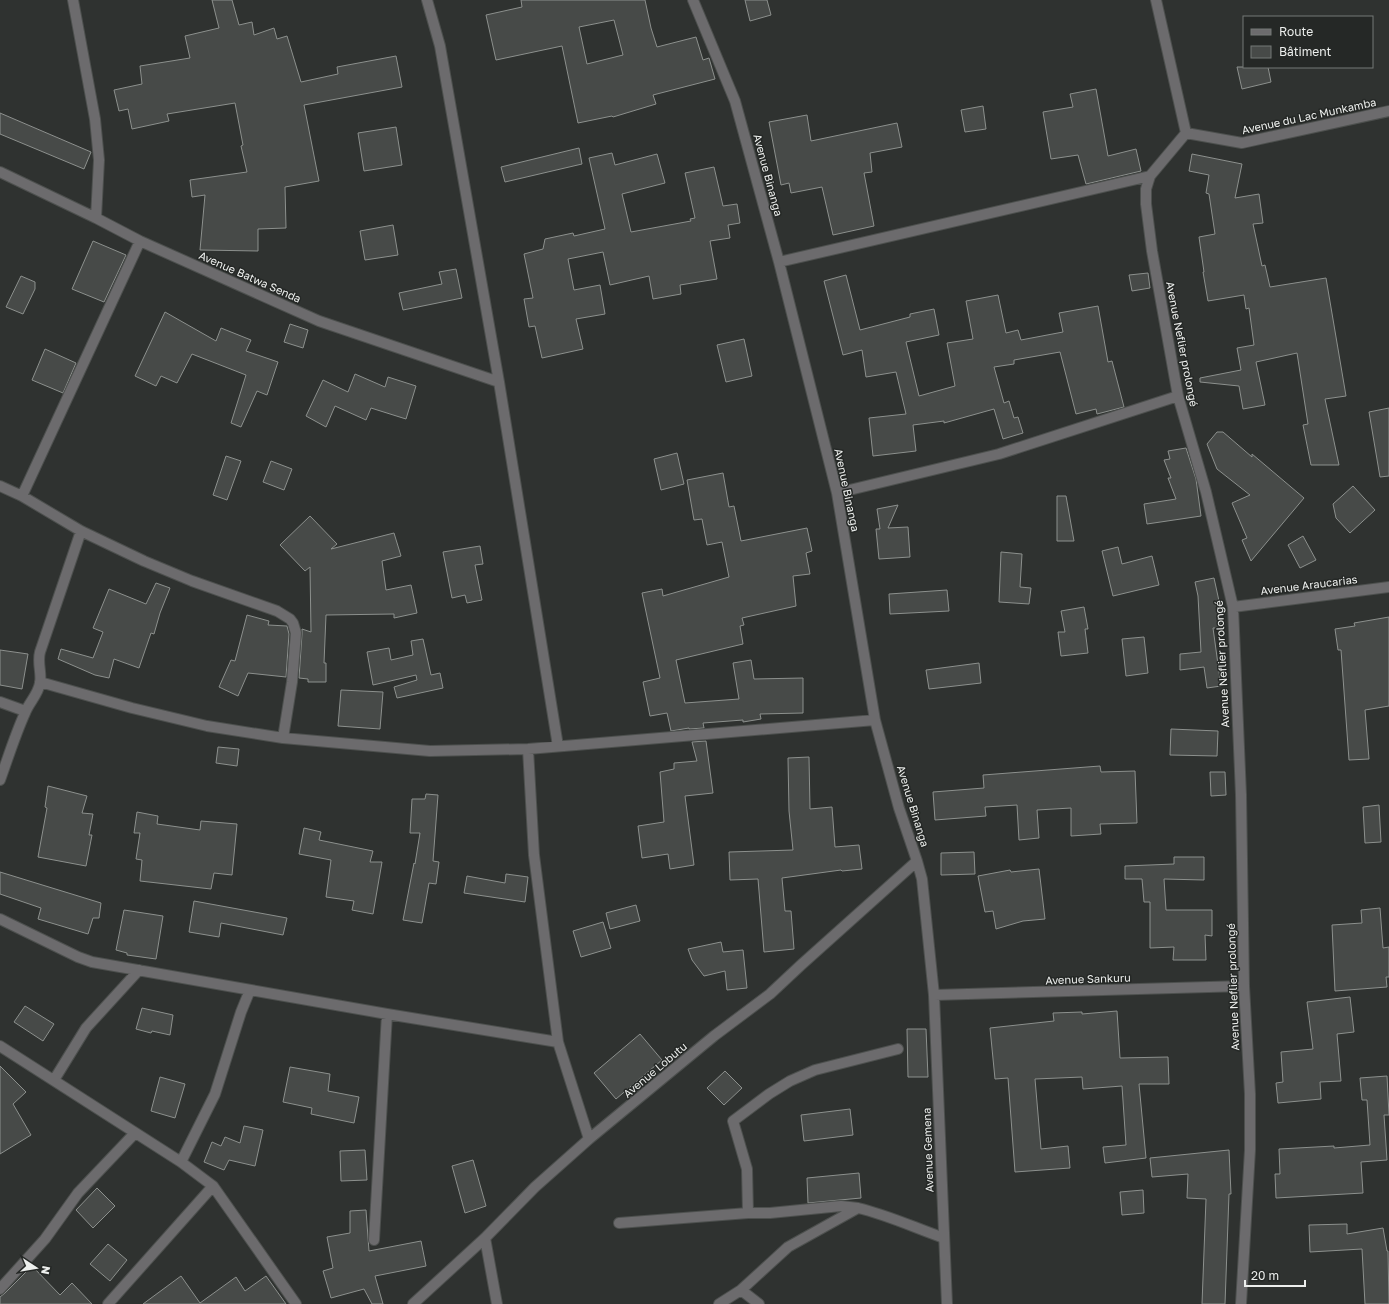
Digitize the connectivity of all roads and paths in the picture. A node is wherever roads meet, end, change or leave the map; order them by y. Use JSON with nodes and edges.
{"nodes":[{"id":1,"x":73,"y":0,"type":"edge"},
{"id":2,"x":427,"y":0,"type":"edge"},
{"id":3,"x":693,"y":0,"type":"edge"},
{"id":4,"x":1156,"y":0,"type":"edge"},
{"id":5,"x":1389,"y":111,"type":"edge"},
{"id":6,"x":1186,"y":133,"type":"junction"},
{"id":7,"x":0,"y":172,"type":"edge"},
{"id":8,"x":1150,"y":176,"type":"junction"},
{"id":9,"x":96,"y":218,"type":"junction"},
{"id":10,"x":140,"y":241,"type":"junction"},
{"id":11,"x":779,"y":262,"type":"junction"},
{"id":12,"x":499,"y":382,"type":"junction"},
{"id":13,"x":1178,"y":396,"type":"junction"},
{"id":14,"x":0,"y":486,"type":"edge"},
{"id":15,"x":837,"y":493,"type":"junction"},
{"id":16,"x":22,"y":496,"type":"junction"},
{"id":17,"x":81,"y":531,"type":"junction"},
{"id":18,"x":1389,"y":587,"type":"edge"},
{"id":19,"x":1233,"y":607,"type":"junction"},
{"id":20,"x":40,"y":682,"type":"junction"},
{"id":21,"x":0,"y":702,"type":"edge"},
{"id":22,"x":25,"y":711,"type":"junction"},
{"id":23,"x":875,"y":720,"type":"junction"},
{"id":24,"x":283,"y":738,"type":"junction"},
{"id":25,"x":558,"y":746,"type":"junction"},
{"id":26,"x":528,"y":749,"type":"junction"},
{"id":27,"x":0,"y":780,"type":"edge"},
{"id":28,"x":917,"y":860,"type":"junction"},
{"id":29,"x":0,"y":919,"type":"edge"},
{"id":30,"x":139,"y":970,"type":"junction"},
{"id":31,"x":1244,"y":986,"type":"junction"},
{"id":32,"x":250,"y":990,"type":"junction"},
{"id":33,"x":934,"y":995,"type":"junction"},
{"id":34,"x":387,"y":1014,"type":"junction"},
{"id":35,"x":558,"y":1042,"type":"junction"},
{"id":36,"x":0,"y":1046,"type":"edge"},
{"id":37,"x":898,"y":1049,"type":"dead end"},
{"id":38,"x":54,"y":1080,"type":"junction"},
{"id":39,"x":135,"y":1133,"type":"junction"},
{"id":40,"x":589,"y":1139,"type":"junction"},
{"id":41,"x":181,"y":1162,"type":"junction"},
{"id":42,"x":213,"y":1186,"type":"junction"},
{"id":43,"x":858,"y":1208,"type":"junction"},
{"id":44,"x":748,"y":1213,"type":"junction"},
{"id":45,"x":619,"y":1223,"type":"dead end"},
{"id":46,"x":485,"y":1238,"type":"junction"},
{"id":47,"x":944,"y":1238,"type":"junction"},
{"id":48,"x":374,"y":1240,"type":"dead end"},
{"id":49,"x":0,"y":1289,"type":"edge"},
{"id":50,"x":741,"y":1290,"type":"junction"},
{"id":51,"x":108,"y":1304,"type":"edge"},
{"id":52,"x":296,"y":1304,"type":"edge"},
{"id":53,"x":413,"y":1304,"type":"edge"},
{"id":54,"x":497,"y":1304,"type":"edge"},
{"id":55,"x":719,"y":1304,"type":"edge"},
{"id":56,"x":759,"y":1304,"type":"edge"},
{"id":57,"x":947,"y":1304,"type":"edge"},
{"id":58,"x":1241,"y":1304,"type":"edge"}],
"edges":[{"from":1,"to":9,"type":"street"},
{"from":2,"to":12,"type":"street"},
{"from":3,"to":11,"type":"street","name":"Avenue Binanga"},
{"from":4,"to":6,"type":"street"},
{"from":5,"to":6,"type":"street","name":"Avenue du Lac Munkamba"},
{"from":6,"to":8,"type":"street","name":"Avenue Neflier prolongé"},
{"from":7,"to":9,"type":"street","name":"Avenue Batwa Senda"},
{"from":8,"to":11,"type":"street"},
{"from":8,"to":13,"type":"street","name":"Avenue Neflier prolongé"},
{"from":9,"to":10,"type":"street","name":"Avenue Batwa Senda"},
{"from":10,"to":12,"type":"street","name":"Avenue Batwa Senda"},
{"from":10,"to":16,"type":"street"},
{"from":11,"to":15,"type":"street","name":"Avenue Binanga"},
{"from":12,"to":25,"type":"street"},
{"from":13,"to":15,"type":"street"},
{"from":13,"to":19,"type":"street","name":"Avenue Neflier prolongé"},
{"from":14,"to":16,"type":"street"},
{"from":15,"to":23,"type":"street","name":"Avenue Binanga"},
{"from":16,"to":17,"type":"street"},
{"from":17,"to":20,"type":"street"},
{"from":17,"to":24,"type":"street"},
{"from":18,"to":19,"type":"street","name":"Avenue Araucarias"},
{"from":19,"to":31,"type":"street","name":"Avenue Neflier prolongé"},
{"from":20,"to":22,"type":"street"},
{"from":20,"to":24,"type":"street"},
{"from":21,"to":22,"type":"street"},
{"from":22,"to":27,"type":"street"},
{"from":23,"to":25,"type":"street"},
{"from":23,"to":28,"type":"street","name":"Avenue Binanga"},
{"from":24,"to":26,"type":"street"},
{"from":25,"to":26,"type":"street"},
{"from":26,"to":35,"type":"street"},
{"from":28,"to":33,"type":"street","name":"Avenue Binanga"},
{"from":28,"to":40,"type":"street","name":"Avenue Lobutu"},
{"from":29,"to":30,"type":"street"},
{"from":30,"to":32,"type":"street"},
{"from":30,"to":38,"type":"street"},
{"from":31,"to":33,"type":"street","name":"Avenue Sankuru"},
{"from":31,"to":58,"type":"street","name":"Avenue Neflier prolongé"},
{"from":32,"to":34,"type":"street"},
{"from":32,"to":41,"type":"street"},
{"from":33,"to":47,"type":"street","name":"Avenue Gemena"},
{"from":34,"to":35,"type":"street"},
{"from":34,"to":48,"type":"street"},
{"from":35,"to":40,"type":"street"},
{"from":36,"to":38,"type":"street"},
{"from":37,"to":44,"type":"street"},
{"from":38,"to":39,"type":"street"},
{"from":39,"to":41,"type":"street"},
{"from":39,"to":49,"type":"street"},
{"from":40,"to":46,"type":"street","name":"Avenue Lobutu"},
{"from":41,"to":42,"type":"street"},
{"from":42,"to":51,"type":"street"},
{"from":42,"to":52,"type":"street"},
{"from":43,"to":44,"type":"street"},
{"from":43,"to":47,"type":"street"},
{"from":43,"to":50,"type":"street"},
{"from":44,"to":45,"type":"street"},
{"from":46,"to":53,"type":"street","name":"Avenue Lobutu"},
{"from":46,"to":54,"type":"street"},
{"from":47,"to":57,"type":"street","name":"Avenue Gemena"},
{"from":50,"to":55,"type":"street"},
{"from":50,"to":56,"type":"street"}]}
